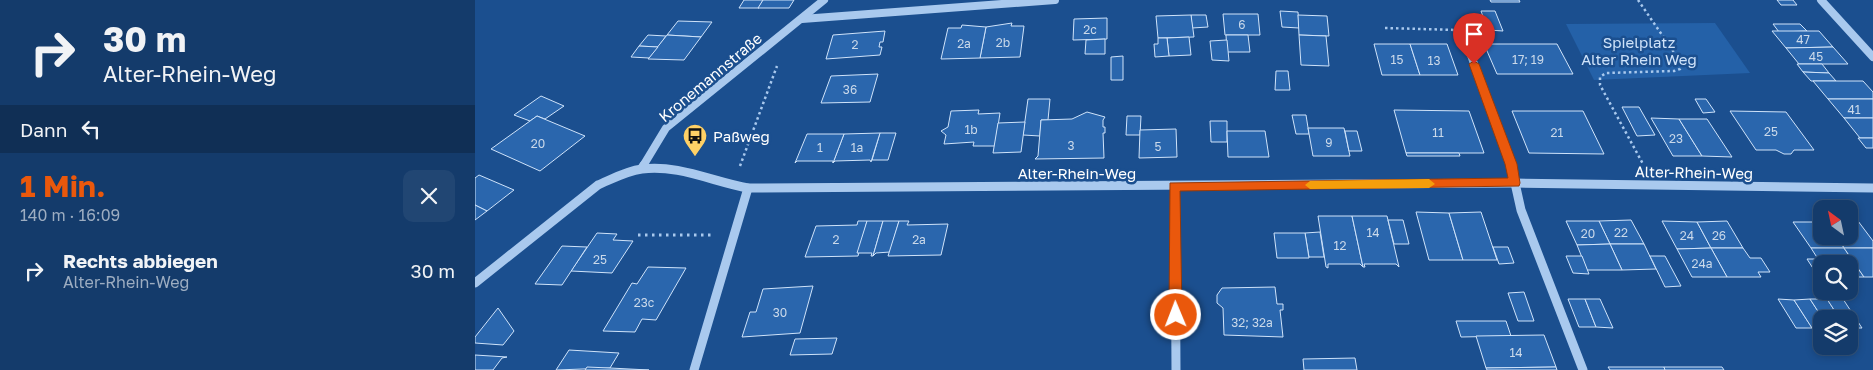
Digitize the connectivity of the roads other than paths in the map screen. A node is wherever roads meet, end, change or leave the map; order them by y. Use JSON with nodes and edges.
{"nodes":[{"id":1,"x":824,"y":0,"type":"edge"},
{"id":2,"x":1055,"y":0,"type":"edge"},
{"id":3,"x":1821,"y":0,"type":"edge"},
{"id":4,"x":802,"y":19,"type":"junction"},
{"id":5,"x":1467,"y":47,"type":"road end"},
{"id":6,"x":1873,"y":57,"type":"edge"},
{"id":7,"x":643,"y":168,"type":"junction"},
{"id":8,"x":1515,"y":183,"type":"junction"},
{"id":9,"x":1175,"y":186,"type":"junction"},
{"id":10,"x":748,"y":188,"type":"junction"},
{"id":11,"x":1873,"y":188,"type":"edge"},
{"id":12,"x":475,"y":283,"type":"edge"},
{"id":13,"x":694,"y":370,"type":"edge"},
{"id":14,"x":1176,"y":370,"type":"edge"},
{"id":15,"x":1583,"y":370,"type":"edge"}],
"edges":[{"from":1,"to":4,"type":"street","name":"Kronemannstraße"},
{"from":2,"to":4,"type":"street"},
{"from":3,"to":6,"type":"street"},
{"from":4,"to":7,"type":"street","name":"Kronemannstraße"},
{"from":5,"to":8,"type":"street"},
{"from":7,"to":10,"type":"street","name":"Alter-Rhein-Weg"},
{"from":7,"to":12,"type":"street"},
{"from":8,"to":9,"type":"street","name":"Alter-Rhein-Weg"},
{"from":8,"to":11,"type":"street","name":"Alter-Rhein-Weg"},
{"from":8,"to":15,"type":"street"},
{"from":9,"to":10,"type":"street","name":"Alter-Rhein-Weg"},
{"from":9,"to":14,"type":"street"},
{"from":10,"to":13,"type":"street"}]}
